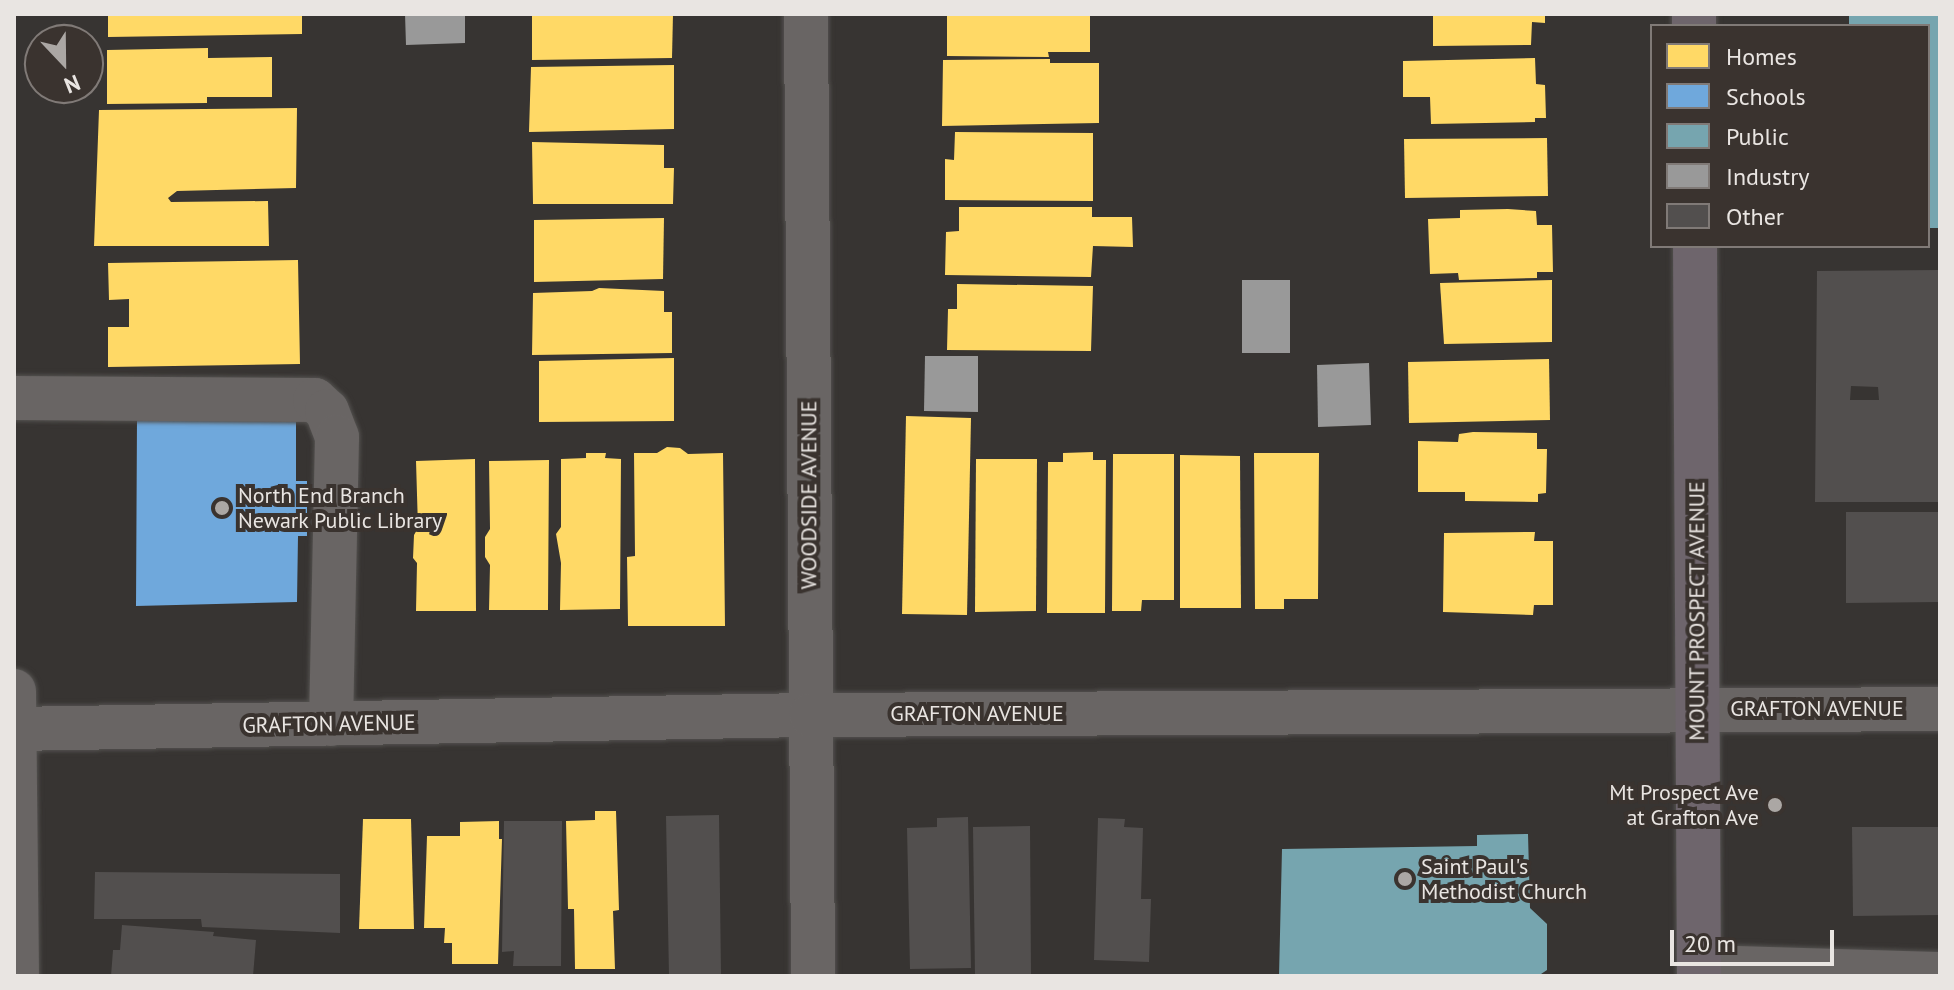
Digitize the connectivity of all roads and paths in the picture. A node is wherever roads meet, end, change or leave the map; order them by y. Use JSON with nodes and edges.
{"nodes":[{"id":1,"x":806,"y":14,"type":"edge"},
{"id":2,"x":1695,"y":248,"type":"edge"},
{"id":3,"x":14,"y":398,"type":"edge"},
{"id":4,"x":14,"y":691,"type":"edge"},
{"id":5,"x":1698,"y":709,"type":"junction"},
{"id":6,"x":1940,"y":709,"type":"edge"},
{"id":7,"x":811,"y":715,"type":"junction"},
{"id":8,"x":331,"y":724,"type":"junction"},
{"id":9,"x":14,"y":729,"type":"edge"},
{"id":10,"x":1699,"y":972,"type":"edge"},
{"id":11,"x":1940,"y":974,"type":"edge"},
{"id":12,"x":17,"y":976,"type":"edge"},
{"id":13,"x":813,"y":976,"type":"edge"}],
"edges":[{"from":1,"to":7,"type":"street","name":"WOODSIDE AVENUE"},
{"from":2,"to":5,"type":"main road","name":"MOUNT PROSPECT AVENUE"},
{"from":3,"to":8,"type":"street"},
{"from":4,"to":9,"type":"street"},
{"from":5,"to":6,"type":"street","name":"GRAFTON AVENUE"},
{"from":5,"to":7,"type":"street","name":"GRAFTON AVENUE"},
{"from":5,"to":10,"type":"main road","name":"MOUNT PROSPECT AVENUE"},
{"from":7,"to":8,"type":"street","name":"GRAFTON AVENUE"},
{"from":7,"to":13,"type":"street","name":"WOODSIDE AVENUE"},
{"from":8,"to":9,"type":"street","name":"GRAFTON AVENUE"},
{"from":9,"to":12,"type":"street"},
{"from":10,"to":11,"type":"street"}]}
